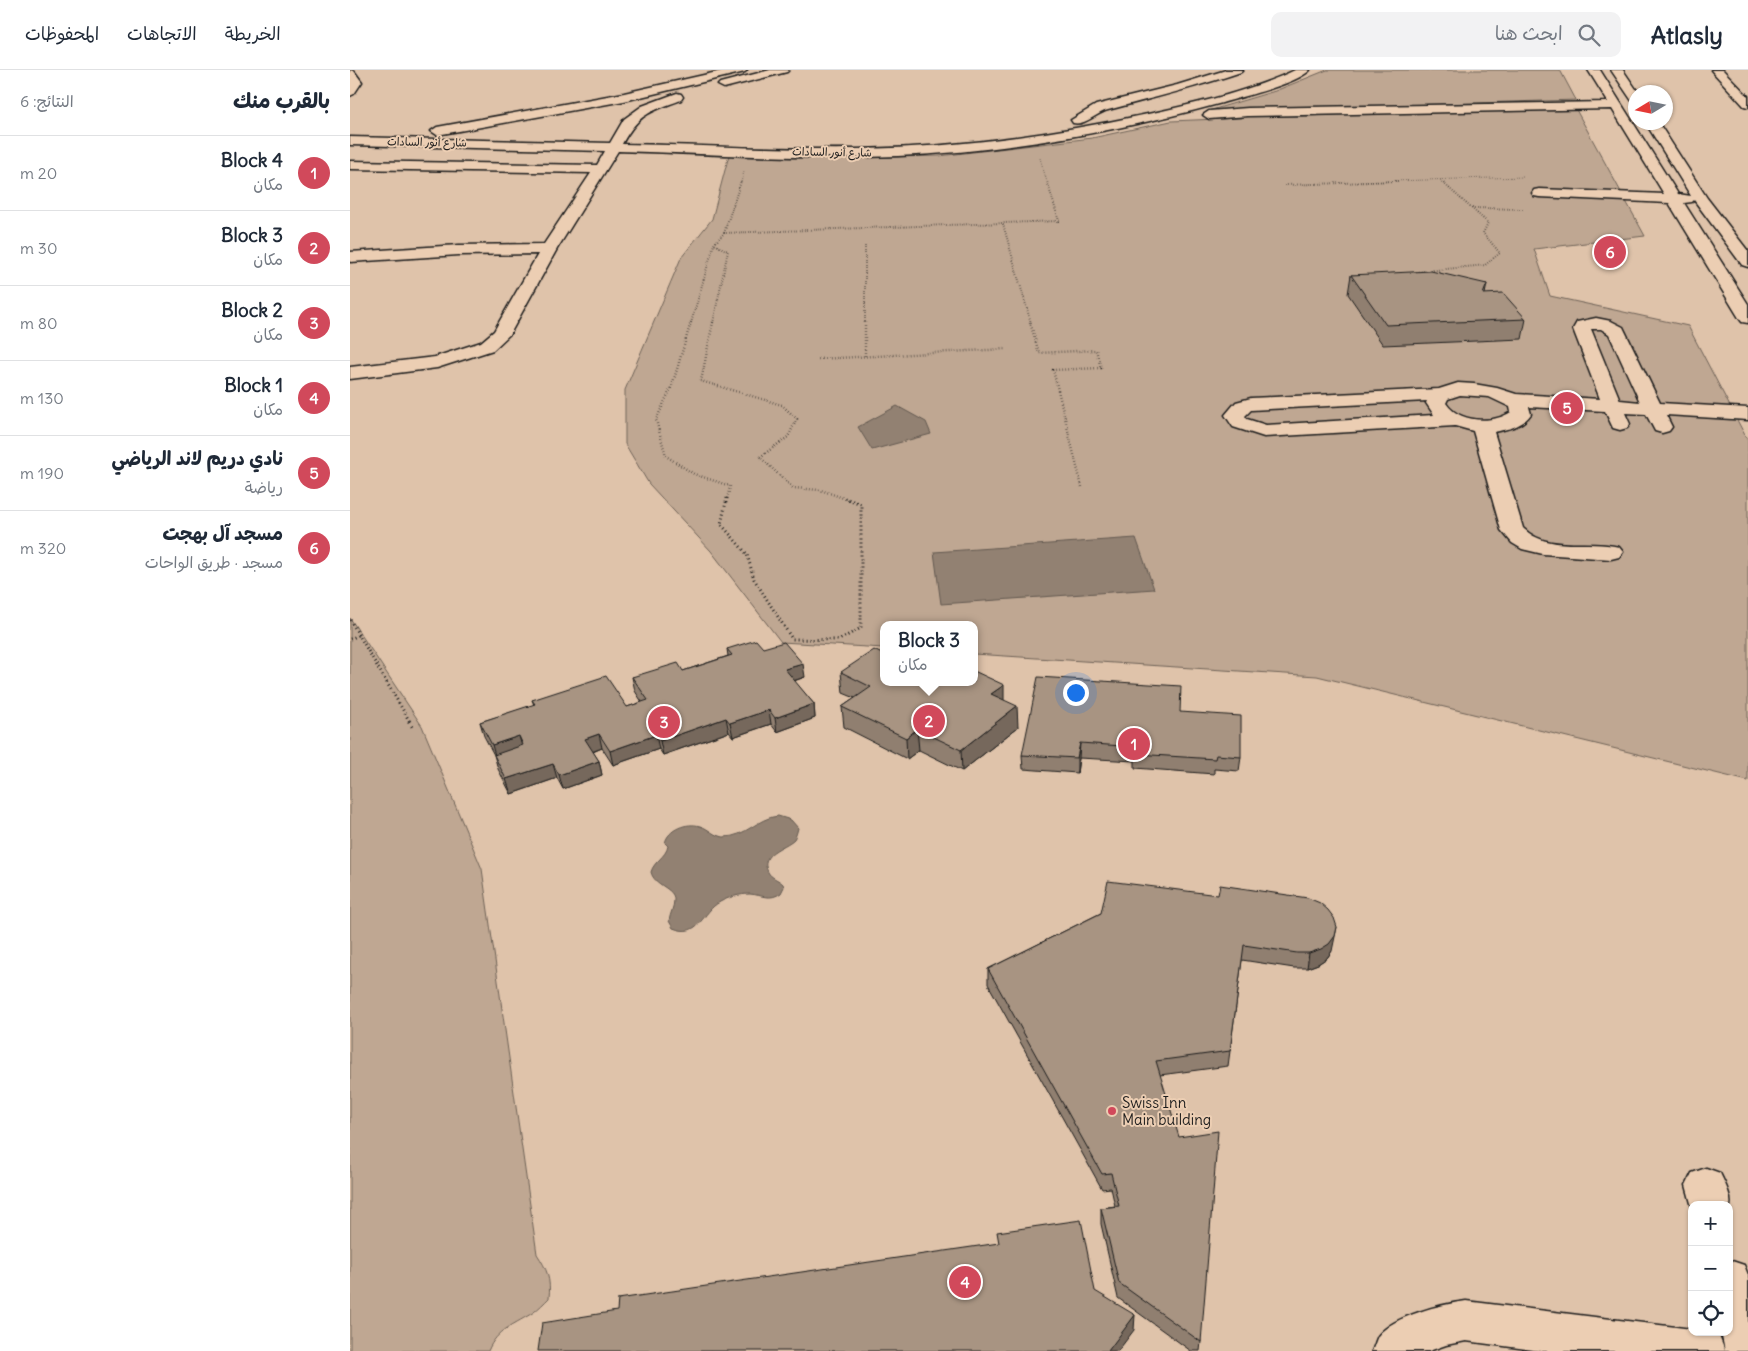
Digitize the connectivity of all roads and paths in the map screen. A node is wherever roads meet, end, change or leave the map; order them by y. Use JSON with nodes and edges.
{"nodes":[{"id":1,"x":784,"y":70,"type":"edge"},
{"id":2,"x":1237,"y":70,"type":"edge"},
{"id":3,"x":1594,"y":70,"type":"edge"},
{"id":4,"x":1617,"y":70,"type":"edge"},
{"id":5,"x":1717,"y":70,"type":"edge"},
{"id":6,"x":1278,"y":71,"type":"dead end"},
{"id":7,"x":350,"y":72,"type":"edge"},
{"id":8,"x":1300,"y":72,"type":"edge"},
{"id":9,"x":741,"y":76,"type":"edge"},
{"id":10,"x":1628,"y":86,"type":"edge"},
{"id":11,"x":350,"y":92,"type":"edge"},
{"id":12,"x":677,"y":97,"type":"junction"},
{"id":13,"x":1278,"y":97,"type":"dead end"},
{"id":14,"x":1357,"y":98,"type":"dead end"},
{"id":15,"x":1130,"y":101,"type":"junction"},
{"id":16,"x":1748,"y":103,"type":"edge"},
{"id":17,"x":1615,"y":105,"type":"junction"},
{"id":18,"x":1378,"y":109,"type":"junction"},
{"id":19,"x":1294,"y":111,"type":"junction"},
{"id":20,"x":1170,"y":113,"type":"junction"},
{"id":21,"x":1203,"y":116,"type":"dead end"},
{"id":22,"x":615,"y":118,"type":"dead end"},
{"id":23,"x":628,"y":122,"type":"junction"},
{"id":24,"x":1656,"y":130,"type":"edge"},
{"id":25,"x":350,"y":133,"type":"edge"},
{"id":26,"x":414,"y":135,"type":"junction"},
{"id":27,"x":477,"y":137,"type":"junction"},
{"id":28,"x":350,"y":141,"type":"edge"},
{"id":29,"x":1038,"y":152,"type":"dead end"},
{"id":30,"x":610,"y":154,"type":"junction"},
{"id":31,"x":350,"y":156,"type":"edge"},
{"id":32,"x":350,"y":165,"type":"edge"},
{"id":33,"x":744,"y":171,"type":"dead end"},
{"id":34,"x":1524,"y":177,"type":"dead end"},
{"id":35,"x":1440,"y":180,"type":"junction"},
{"id":36,"x":1285,"y":185,"type":"dead end"},
{"id":37,"x":1539,"y":193,"type":"dead end"},
{"id":38,"x":1673,"y":198,"type":"junction"},
{"id":39,"x":1701,"y":200,"type":"junction"},
{"id":40,"x":1004,"y":224,"type":"junction"},
{"id":41,"x":724,"y":233,"type":"junction"},
{"id":42,"x":714,"y":244,"type":"junction"},
{"id":43,"x":865,"y":246,"type":"dead end"},
{"id":44,"x":549,"y":249,"type":"junction"},
{"id":45,"x":350,"y":257,"type":"edge"},
{"id":46,"x":1748,"y":262,"type":"edge"},
{"id":47,"x":1408,"y":273,"type":"edge"},
{"id":48,"x":1748,"y":318,"type":"edge"},
{"id":49,"x":1006,"y":349,"type":"dead end"},
{"id":50,"x":865,"y":356,"type":"junction"},
{"id":51,"x":818,"y":359,"type":"dead end"},
{"id":52,"x":350,"y":373,"type":"edge"},
{"id":53,"x":1440,"y":394,"type":"junction"},
{"id":54,"x":1515,"y":409,"type":"junction"},
{"id":55,"x":1653,"y":409,"type":"junction"},
{"id":56,"x":1748,"y":414,"type":"edge"},
{"id":57,"x":1616,"y":415,"type":"junction"},
{"id":58,"x":1454,"y":420,"type":"junction"},
{"id":59,"x":1482,"y":426,"type":"junction"},
{"id":60,"x":1662,"y":427,"type":"junction"},
{"id":61,"x":1748,"y":432,"type":"edge"},
{"id":62,"x":1082,"y":487,"type":"dead end"},
{"id":63,"x":1611,"y":552,"type":"dead end"},
{"id":64,"x":350,"y":620,"type":"edge"},
{"id":65,"x":359,"y":635,"type":"junction"},
{"id":66,"x":350,"y":639,"type":"edge"},
{"id":67,"x":414,"y":728,"type":"dead end"},
{"id":68,"x":1732,"y":1291,"type":"edge"},
{"id":69,"x":1394,"y":1351,"type":"edge"},
{"id":70,"x":1703,"y":1351,"type":"edge"},
{"id":71,"x":1747,"y":1351,"type":"edge"}],
"edges":[{"from":1,"to":9,"type":"main road"},
{"from":2,"to":15,"type":"main road","name":"شارع أنور السادات"},
{"from":3,"to":17,"type":"main road"},
{"from":4,"to":10,"type":"main road"},
{"from":5,"to":16,"type":"main road"},
{"from":6,"to":8,"type":"main road"},
{"from":7,"to":11,"type":"main road"},
{"from":8,"to":20,"type":"main road","name":"شارع أنور السادات"},
{"from":9,"to":12,"type":"main road"},
{"from":9,"to":26,"type":"main road"},
{"from":12,"to":23,"type":"main road"},
{"from":12,"to":27,"type":"main road"},
{"from":13,"to":19,"type":"main road"},
{"from":14,"to":18,"type":"main road"},
{"from":15,"to":20,"type":"main road"},
{"from":15,"to":30,"type":"main road","name":"شارع أنور السادات"},
{"from":17,"to":18,"type":"main road"},
{"from":17,"to":38,"type":"main road"},
{"from":18,"to":19,"type":"main road"},
{"from":19,"to":21,"type":"main road"},
{"from":20,"to":30,"type":"main road","name":"شارع أنور السادات"},
{"from":22,"to":23,"type":"main road"},
{"from":23,"to":30,"type":"main road"},
{"from":24,"to":39,"type":"main road"},
{"from":25,"to":26,"type":"main road","name":"شارع أنور السادات"},
{"from":26,"to":27,"type":"main road","name":"شارع أنور السادات"},
{"from":27,"to":30,"type":"main road","name":"شارع أنور السادات"},
{"from":28,"to":30,"type":"main road","name":"شارع أنور السادات"},
{"from":29,"to":40,"type":"path"},
{"from":30,"to":31,"type":"main road"},
{"from":30,"to":32,"type":"main road"},
{"from":30,"to":44,"type":"main road"},
{"from":33,"to":41,"type":"path"},
{"from":34,"to":35,"type":"path"},
{"from":35,"to":36,"type":"path"},
{"from":35,"to":47,"type":"path"},
{"from":37,"to":38,"type":"main road"},
{"from":38,"to":39,"type":"main road"},
{"from":38,"to":48,"type":"main road"},
{"from":39,"to":46,"type":"main road"},
{"from":40,"to":41,"type":"path"},
{"from":40,"to":62,"type":"path"},
{"from":41,"to":42,"type":"path"},
{"from":42,"to":42,"type":"path"},
{"from":43,"to":50,"type":"path"},
{"from":44,"to":45,"type":"main road"},
{"from":44,"to":52,"type":"main road"},
{"from":49,"to":50,"type":"path"},
{"from":50,"to":51,"type":"path"},
{"from":53,"to":54,"type":"main road"},
{"from":53,"to":58,"type":"main road"},
{"from":53,"to":58,"type":"main road"},
{"from":54,"to":57,"type":"main road"},
{"from":54,"to":59,"type":"main road"},
{"from":55,"to":56,"type":"main road"},
{"from":55,"to":57,"type":"main road"},
{"from":55,"to":57,"type":"main road"},
{"from":55,"to":60,"type":"main road"},
{"from":57,"to":60,"type":"main road"},
{"from":58,"to":59,"type":"main road"},
{"from":59,"to":63,"type":"main road"},
{"from":60,"to":61,"type":"main road"},
{"from":64,"to":65,"type":"path"},
{"from":65,"to":66,"type":"path"},
{"from":65,"to":67,"type":"path"},
{"from":68,"to":71,"type":"main road"},
{"from":69,"to":70,"type":"main road"}]}
